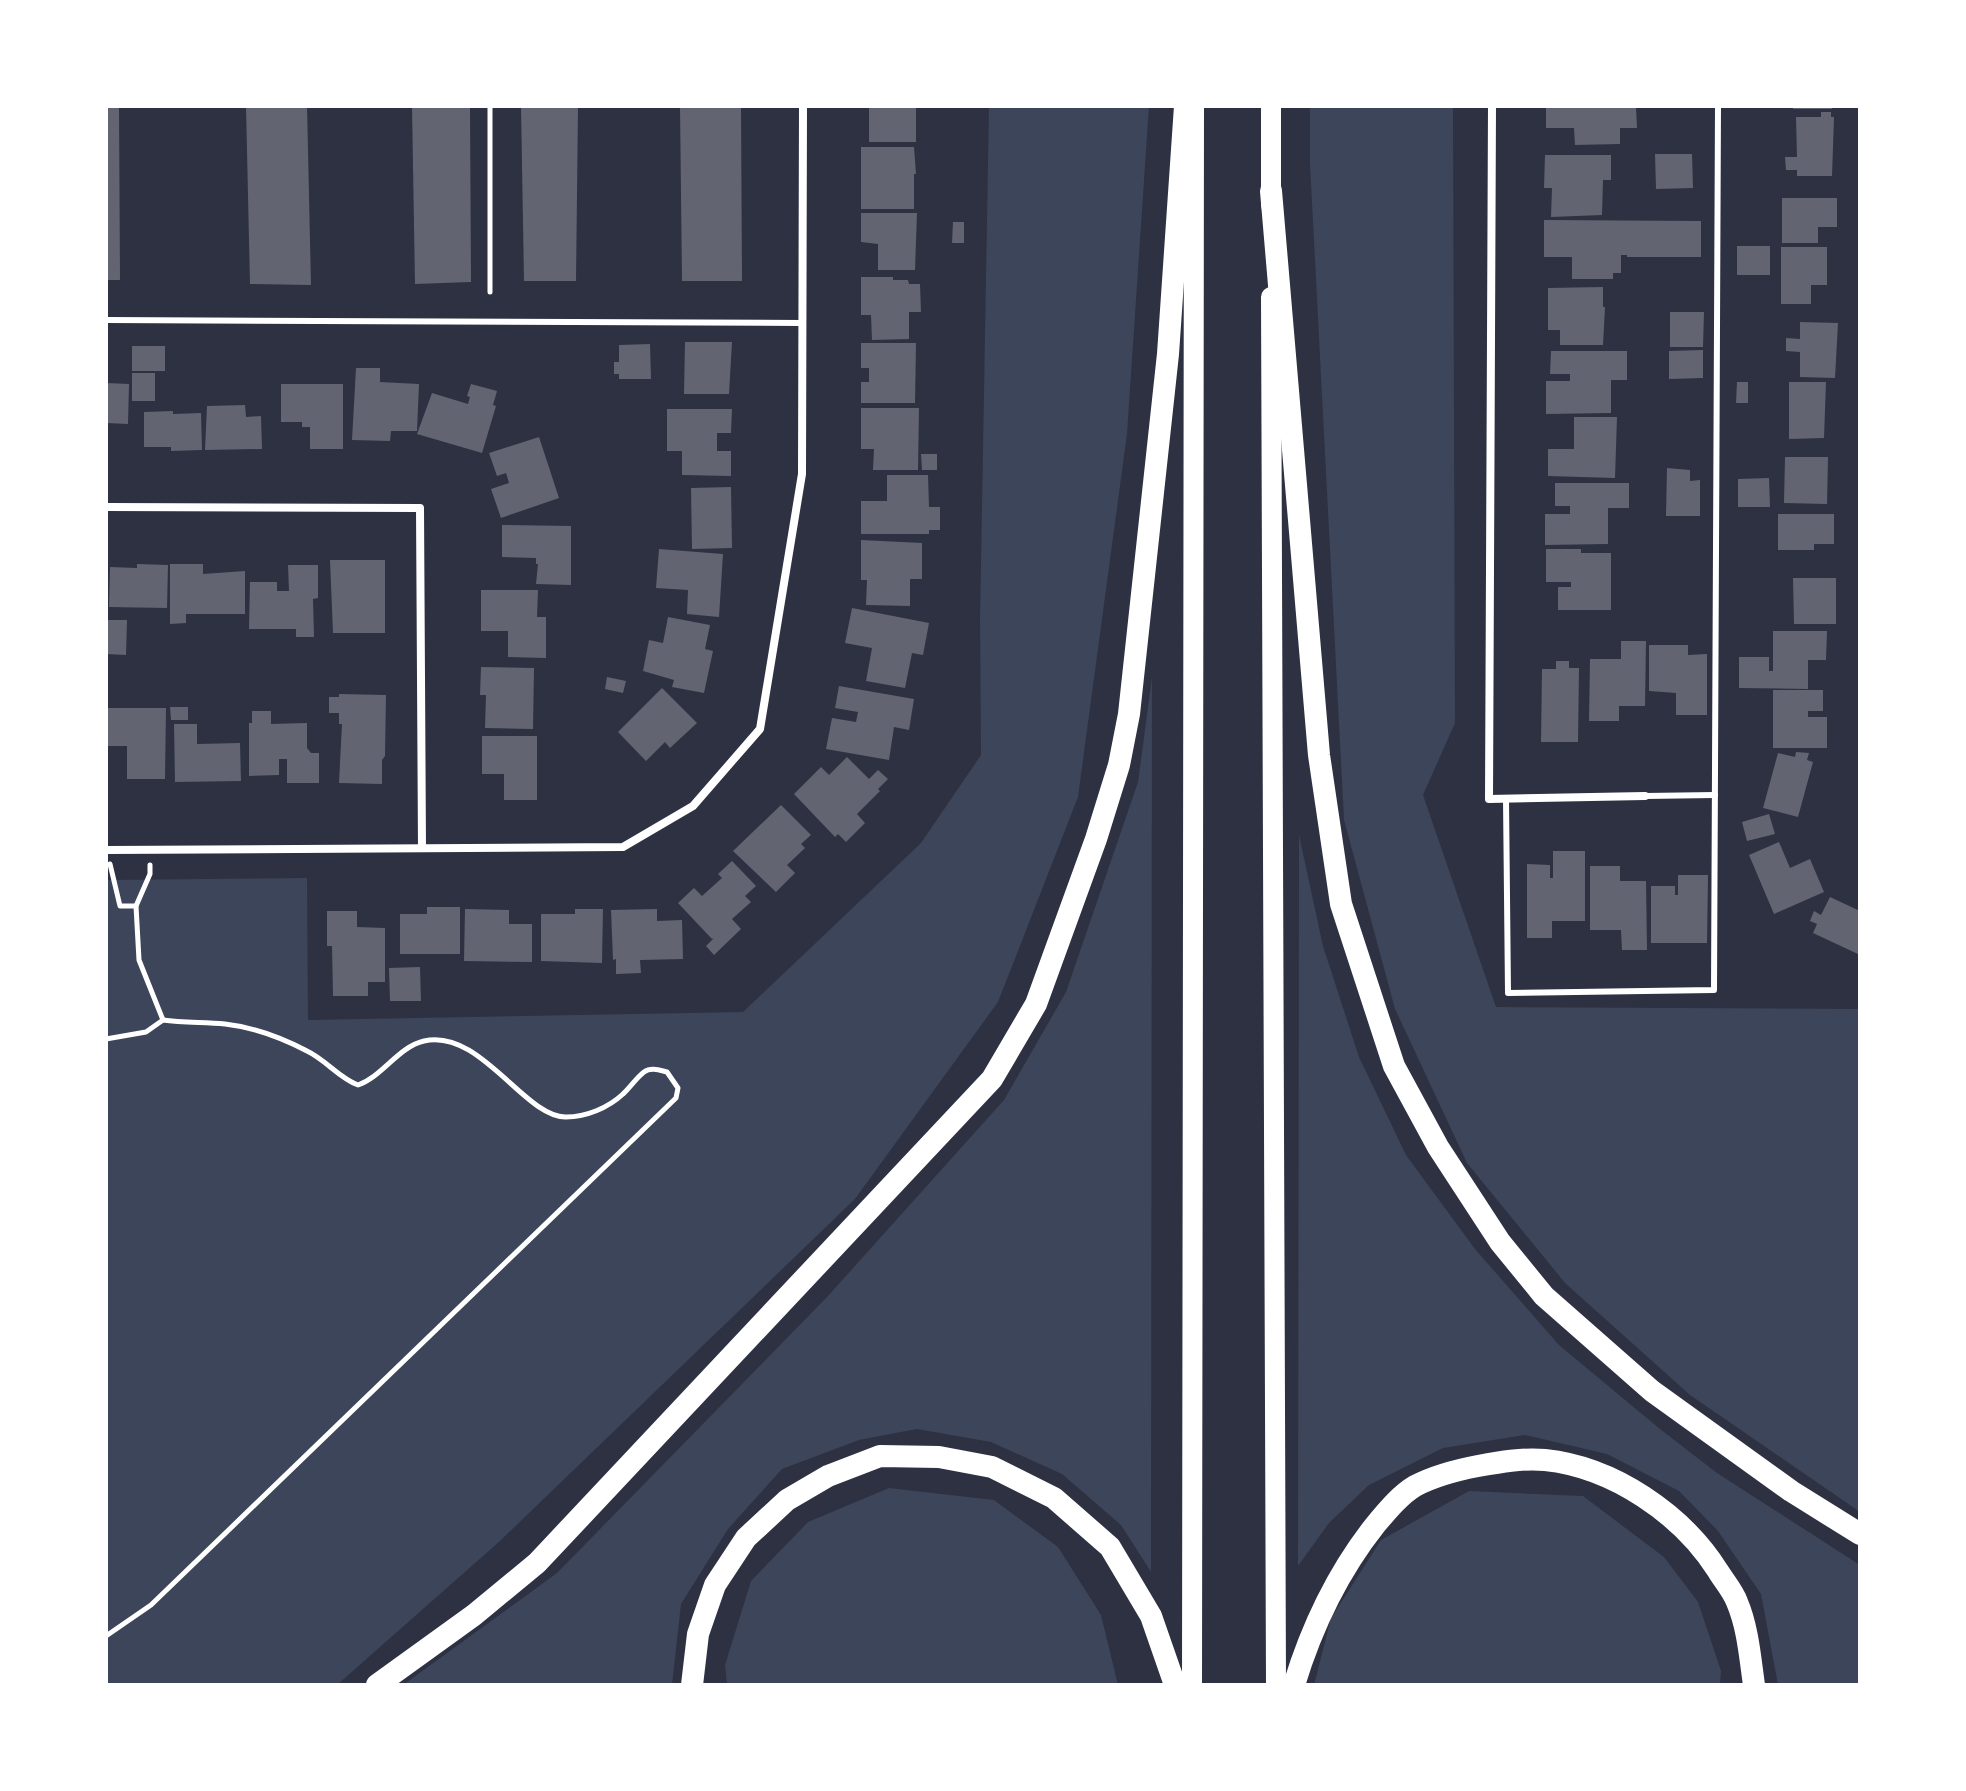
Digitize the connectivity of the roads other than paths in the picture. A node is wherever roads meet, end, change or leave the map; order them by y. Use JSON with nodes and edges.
{"nodes":[{"id":1,"x":803,"y":106,"type":"edge"},
{"id":2,"x":1185,"y":106,"type":"edge"},
{"id":3,"x":1194,"y":106,"type":"edge"},
{"id":4,"x":1271,"y":106,"type":"edge"},
{"id":5,"x":1492,"y":106,"type":"edge"},
{"id":6,"x":1718,"y":106,"type":"edge"},
{"id":7,"x":1271,"y":191,"type":"junction"},
{"id":8,"x":106,"y":320,"type":"edge"},
{"id":9,"x":802,"y":323,"type":"junction"},
{"id":10,"x":106,"y":507,"type":"edge"},
{"id":11,"x":1715,"y":795,"type":"junction"},
{"id":12,"x":1645,"y":796,"type":"joint"},
{"id":13,"x":1506,"y":799,"type":"junction"},
{"id":14,"x":422,"y":848,"type":"junction"},
{"id":15,"x":107,"y":850,"type":"edge"},
{"id":16,"x":1860,"y":1534,"type":"edge"},
{"id":17,"x":377,"y":1685,"type":"edge"},
{"id":18,"x":692,"y":1685,"type":"edge"},
{"id":19,"x":1175,"y":1685,"type":"edge"},
{"id":20,"x":1192,"y":1685,"type":"edge"},
{"id":21,"x":1276,"y":1685,"type":"edge"},
{"id":22,"x":1294,"y":1685,"type":"edge"},
{"id":23,"x":1754,"y":1685,"type":"edge"}],
"edges":[{"from":1,"to":9,"type":"street"},
{"from":2,"to":17,"type":"highway"},
{"from":3,"to":20,"type":"main road"},
{"from":4,"to":7,"type":"main road"},
{"from":5,"to":13,"type":"street"},
{"from":6,"to":11,"type":"lane"},
{"from":7,"to":16,"type":"highway"},
{"from":7,"to":21,"type":"main road"},
{"from":8,"to":9,"type":"lane"},
{"from":9,"to":14,"type":"street"},
{"from":10,"to":14,"type":"street"},
{"from":11,"to":12,"type":"lane"},
{"from":11,"to":13,"type":"lane"},
{"from":12,"to":13,"type":"street"},
{"from":14,"to":15,"type":"street"},
{"from":18,"to":19,"type":"highway"},
{"from":22,"to":23,"type":"highway"}]}
